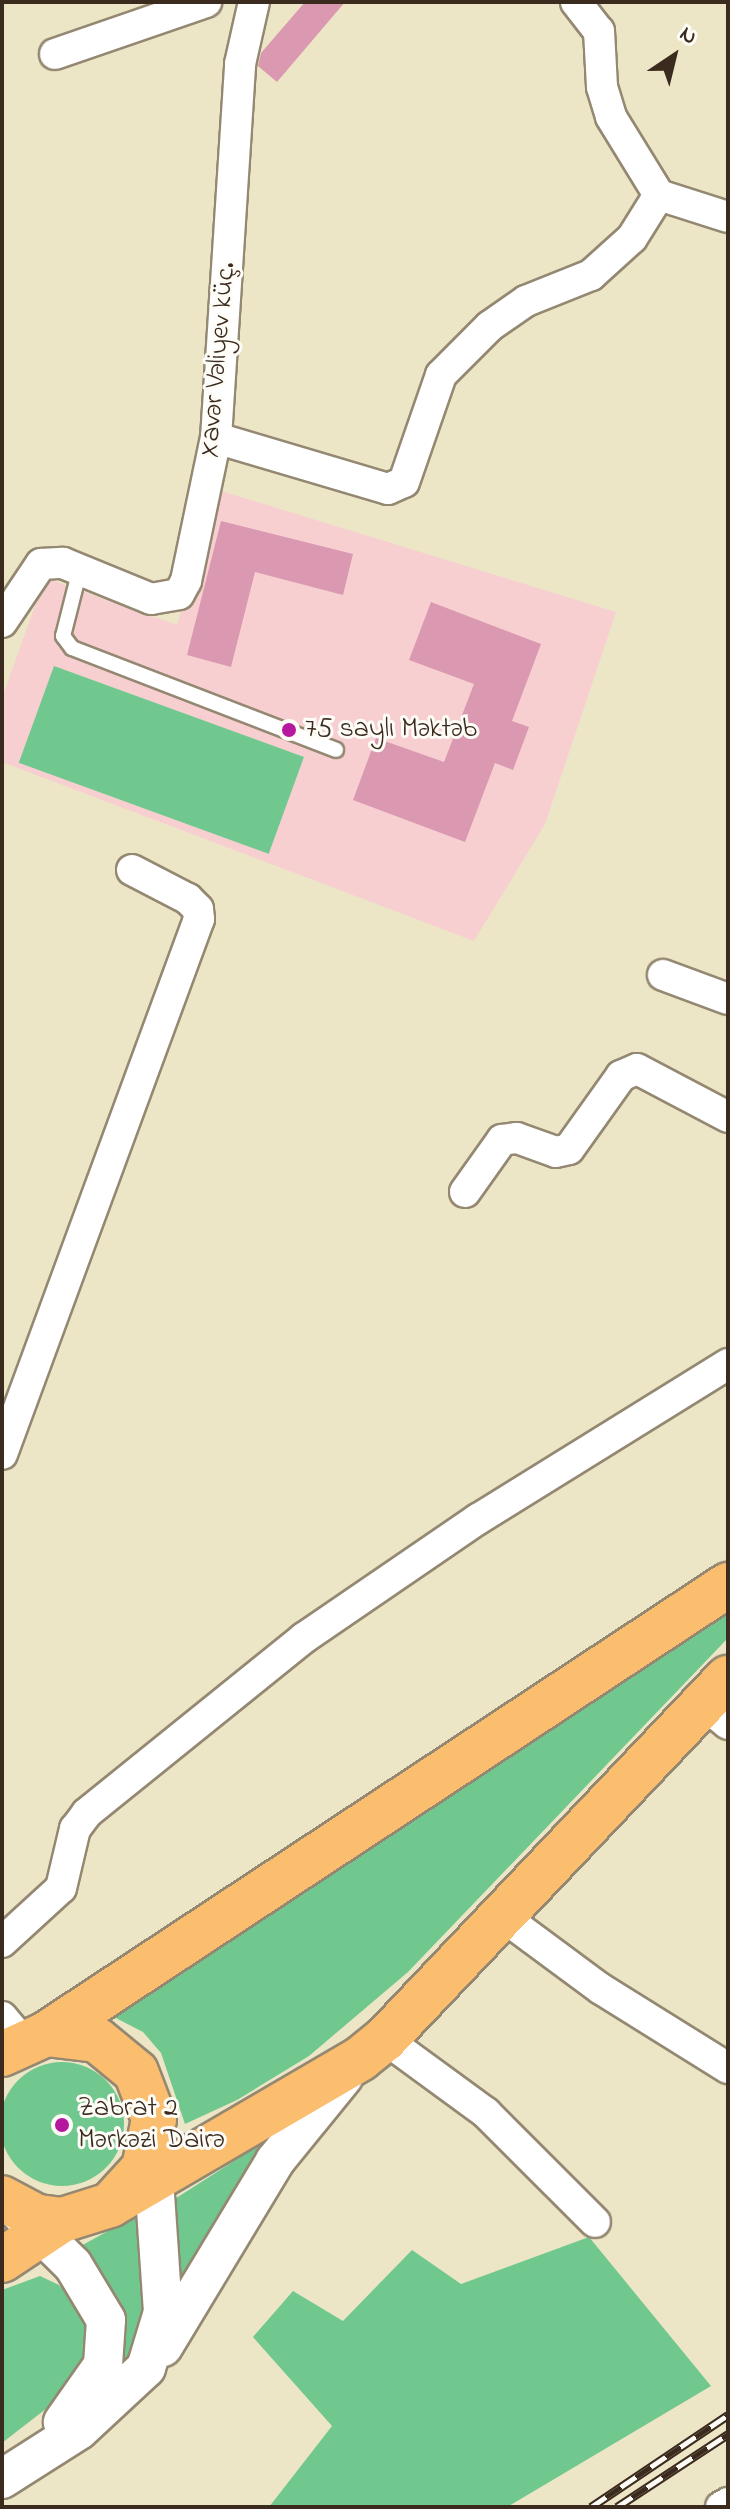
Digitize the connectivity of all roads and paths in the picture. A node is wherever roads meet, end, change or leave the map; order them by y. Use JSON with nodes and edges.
{"nodes":[{"id":1,"x":206,"y":2,"type":"edge"},
{"id":2,"x":254,"y":2,"type":"edge"},
{"id":3,"x":576,"y":2,"type":"edge"},
{"id":4,"x":55,"y":54,"type":"dead end"},
{"id":5,"x":659,"y":195,"type":"junction"},
{"id":6,"x":728,"y":217,"type":"edge"},
{"id":7,"x":216,"y":438,"type":"junction"},
{"id":8,"x":80,"y":569,"type":"junction"},
{"id":9,"x":2,"y":621,"type":"edge"},
{"id":10,"x":336,"y":750,"type":"dead end"},
{"id":11,"x":132,"y":870,"type":"dead end"},
{"id":12,"x":663,"y":975,"type":"dead end"},
{"id":13,"x":728,"y":999,"type":"edge"},
{"id":14,"x":728,"y":1117,"type":"edge"},
{"id":15,"x":465,"y":1192,"type":"dead end"},
{"id":16,"x":728,"y":1364,"type":"edge"},
{"id":17,"x":2,"y":1454,"type":"edge"},
{"id":18,"x":728,"y":1585,"type":"edge"},
{"id":19,"x":720,"y":1702,"type":"edge"},
{"id":20,"x":505,"y":1918,"type":"junction"},
{"id":21,"x":2,"y":1942,"type":"edge"},
{"id":22,"x":18,"y":2036,"type":"edge"},
{"id":23,"x":372,"y":2049,"type":"junction"},
{"id":24,"x":728,"y":2068,"type":"edge"},
{"id":25,"x":153,"y":2163,"type":"junction"},
{"id":26,"x":30,"y":2214,"type":"edge"},
{"id":27,"x":595,"y":2222,"type":"dead end"},
{"id":28,"x":2,"y":2260,"type":"edge"},
{"id":29,"x":146,"y":2368,"type":"junction"},
{"id":30,"x":7,"y":2475,"type":"edge"},
{"id":31,"x":728,"y":2503,"type":"edge"},
{"id":32,"x":721,"y":2507,"type":"edge"}],
"edges":[{"from":1,"to":4,"type":"street"},
{"from":2,"to":7,"type":"street","name":"Xavər Vəliyev küç."},
{"from":3,"to":5,"type":"street"},
{"from":5,"to":6,"type":"street"},
{"from":5,"to":7,"type":"street"},
{"from":7,"to":8,"type":"street","name":"Xavər Vəliyev küç."},
{"from":8,"to":9,"type":"street","name":"Xavər Vəliyev küç."},
{"from":8,"to":10,"type":"lane"},
{"from":11,"to":17,"type":"street"},
{"from":12,"to":13,"type":"street"},
{"from":14,"to":15,"type":"street"},
{"from":16,"to":21,"type":"street"},
{"from":18,"to":22,"type":"main road"},
{"from":19,"to":20,"type":"main road"},
{"from":20,"to":23,"type":"main road"},
{"from":20,"to":24,"type":"street"},
{"from":22,"to":25,"type":"main road"},
{"from":23,"to":25,"type":"main road"},
{"from":23,"to":27,"type":"street"},
{"from":23,"to":29,"type":"street"},
{"from":25,"to":26,"type":"main road"},
{"from":25,"to":29,"type":"street"},
{"from":26,"to":28,"type":"main road"},
{"from":26,"to":30,"type":"street"},
{"from":29,"to":30,"type":"street"},
{"from":31,"to":32,"type":"street"}]}
